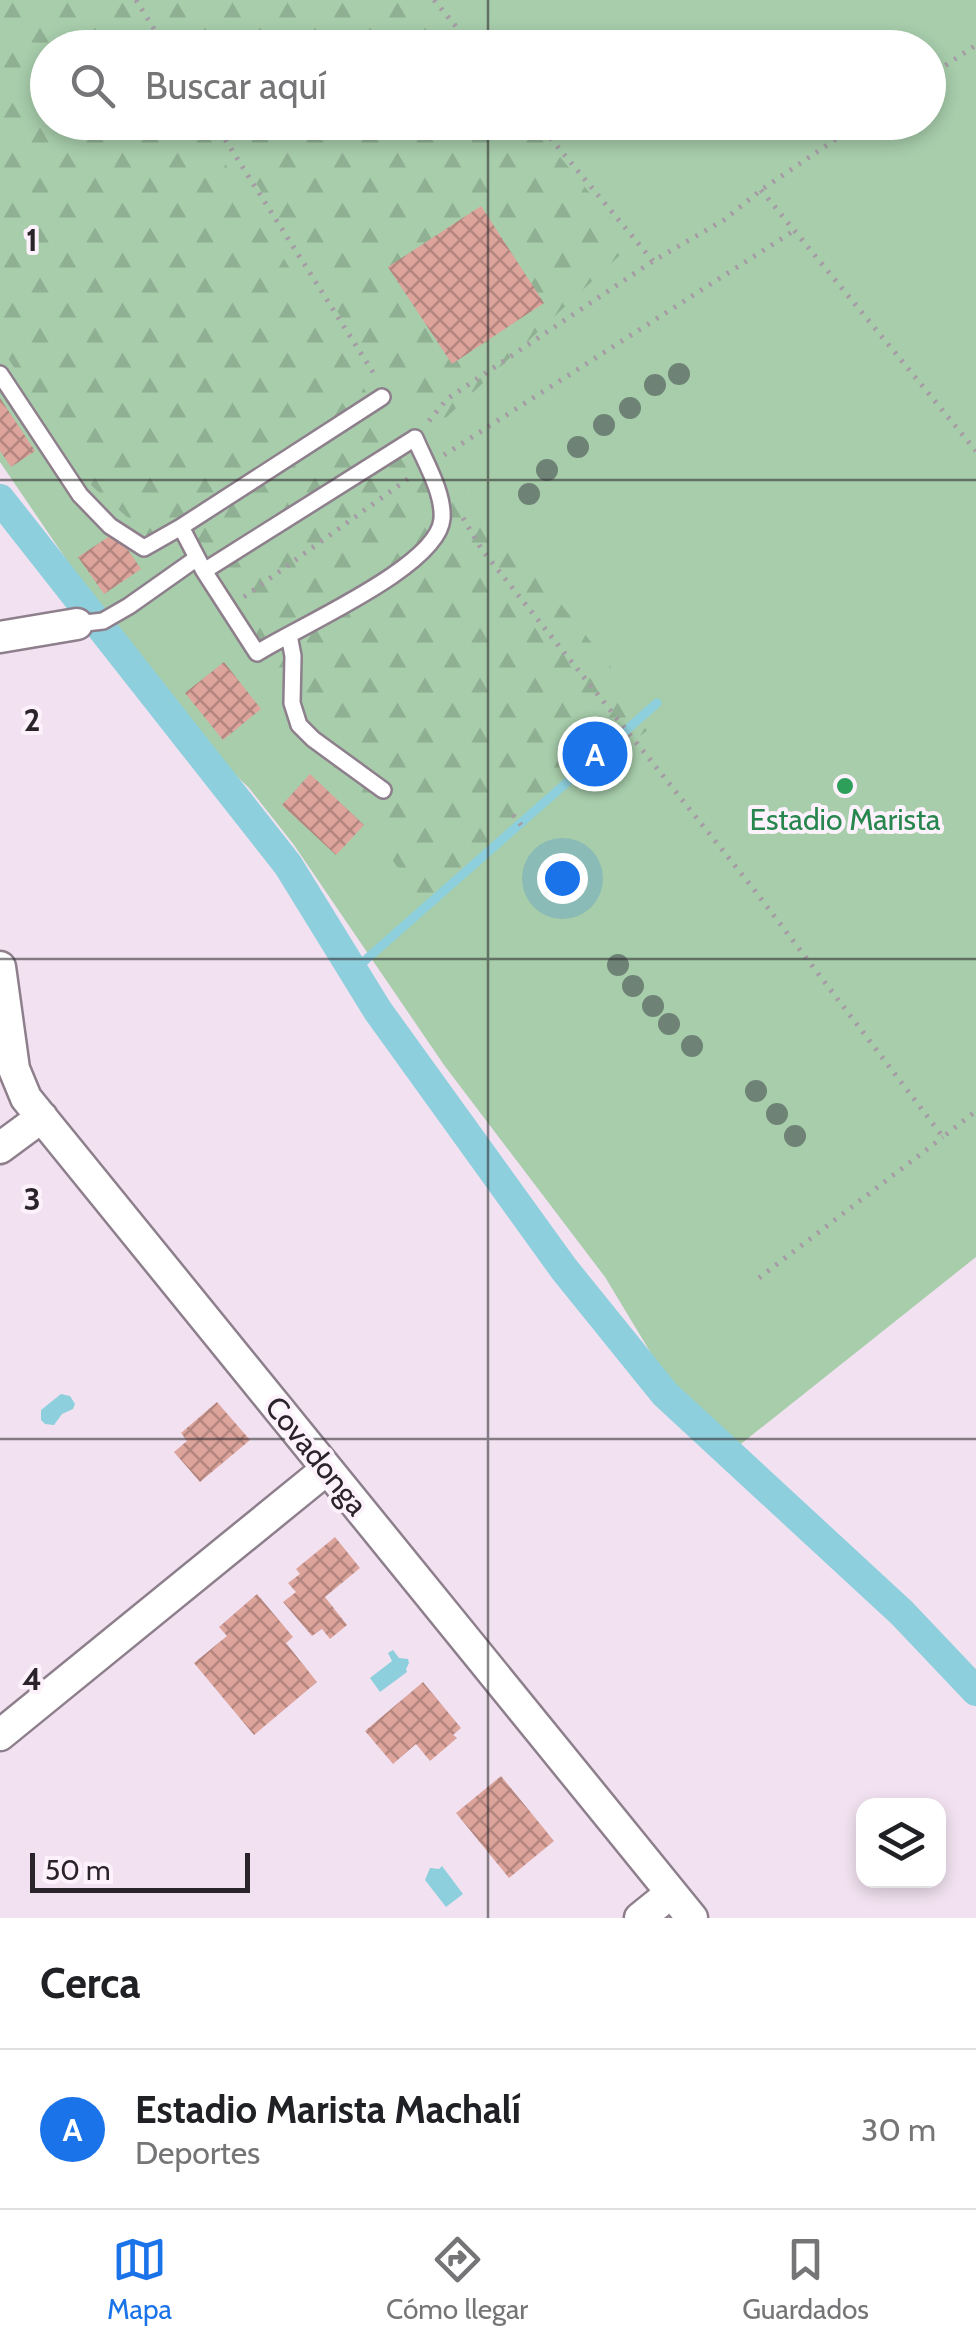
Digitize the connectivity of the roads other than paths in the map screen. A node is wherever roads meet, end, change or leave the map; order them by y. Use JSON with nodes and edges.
{"nodes":[{"id":1,"x":0,"y":374,"type":"edge"},
{"id":2,"x":383,"y":393,"type":"road end"},
{"id":3,"x":181,"y":527,"type":"junction"},
{"id":4,"x":200,"y":564,"type":"junction"},
{"id":5,"x":77,"y":624,"type":"joint"},
{"id":6,"x":289,"y":635,"type":"junction"},
{"id":7,"x":0,"y":637,"type":"edge"},
{"id":8,"x":383,"y":790,"type":"dead end"},
{"id":9,"x":0,"y":967,"type":"edge"},
{"id":10,"x":42,"y":1117,"type":"junction"},
{"id":11,"x":0,"y":1148,"type":"edge"},
{"id":12,"x":327,"y":1469,"type":"junction"},
{"id":13,"x":0,"y":1735,"type":"edge"},
{"id":14,"x":671,"y":1892,"type":"junction"},
{"id":15,"x":640,"y":1918,"type":"edge"},
{"id":16,"x":692,"y":1918,"type":"edge"}],
"edges":[{"from":1,"to":3,"type":"lane"},
{"from":2,"to":3,"type":"lane"},
{"from":3,"to":4,"type":"lane"},
{"from":4,"to":5,"type":"lane"},
{"from":4,"to":6,"type":"lane"},
{"from":4,"to":6,"type":"lane"},
{"from":5,"to":7,"type":"street"},
{"from":6,"to":8,"type":"lane"},
{"from":9,"to":10,"type":"street","name":"Covadonga"},
{"from":10,"to":11,"type":"street"},
{"from":10,"to":12,"type":"street","name":"Covadonga"},
{"from":12,"to":13,"type":"street"},
{"from":12,"to":14,"type":"street","name":"Covadonga"},
{"from":14,"to":15,"type":"street"},
{"from":14,"to":16,"type":"street","name":"Covadonga"}]}
